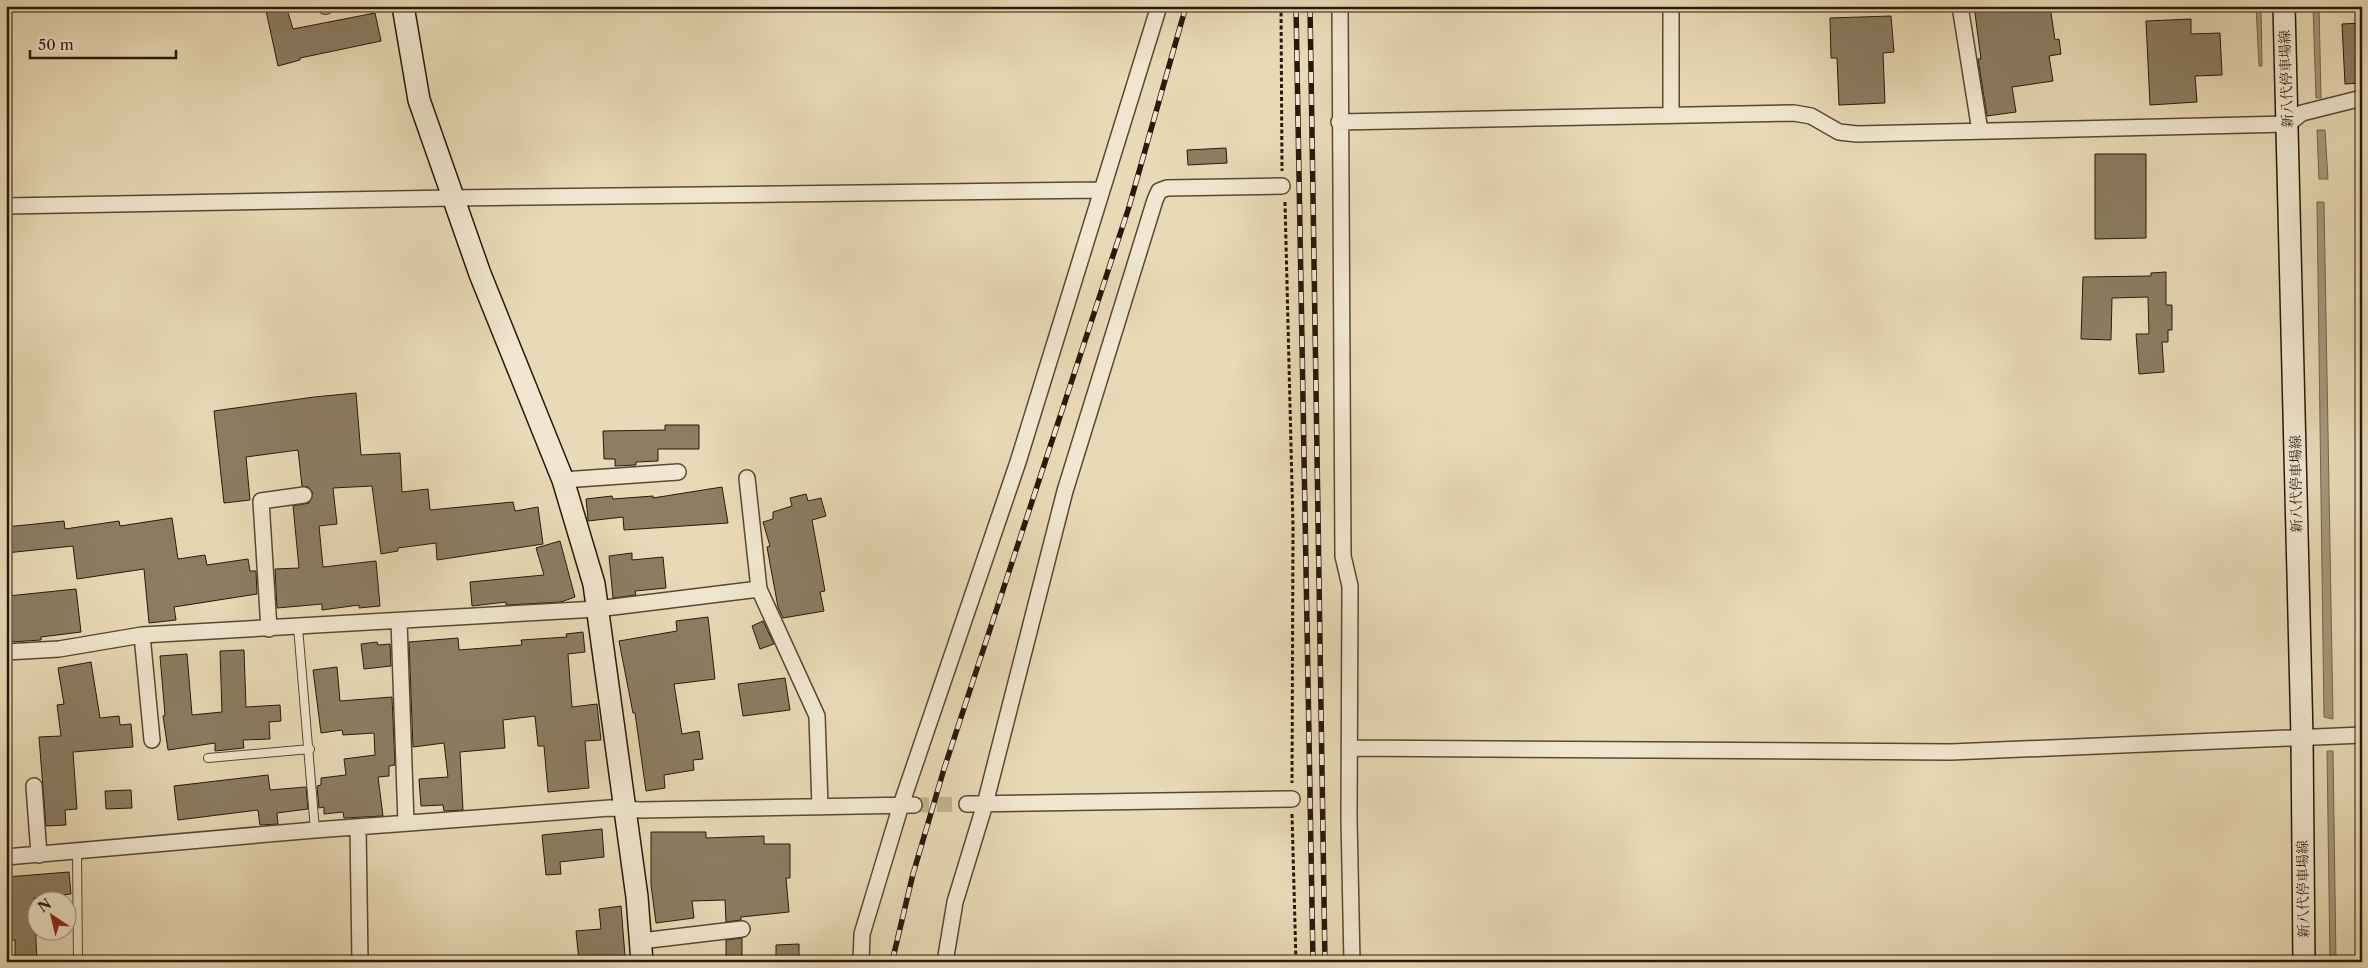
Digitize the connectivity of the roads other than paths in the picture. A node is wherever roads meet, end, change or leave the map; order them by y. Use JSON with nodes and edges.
{"nodes":[{"id":1,"x":403,"y":6,"type":"edge"},
{"id":2,"x":1159,"y":6,"type":"edge"},
{"id":3,"x":1340,"y":6,"type":"edge"},
{"id":4,"x":1670,"y":6,"type":"edge"},
{"id":5,"x":1960,"y":6,"type":"edge"},
{"id":6,"x":2284,"y":6,"type":"edge"},
{"id":7,"x":2362,"y":98,"type":"edge"},
{"id":8,"x":1671,"y":115,"type":"junction"},
{"id":9,"x":1339,"y":122,"type":"junction"},
{"id":10,"x":2288,"y":124,"type":"junction"},
{"id":11,"x":1980,"y":131,"type":"junction"},
{"id":12,"x":1282,"y":186,"type":"road end"},
{"id":13,"x":1102,"y":190,"type":"junction"},
{"id":14,"x":452,"y":198,"type":"junction"},
{"id":15,"x":6,"y":206,"type":"edge"},
{"id":16,"x":678,"y":472,"type":"dead end"},
{"id":17,"x":747,"y":478,"type":"dead end"},
{"id":18,"x":563,"y":480,"type":"junction"},
{"id":19,"x":304,"y":495,"type":"dead end"},
{"id":20,"x":759,"y":589,"type":"junction"},
{"id":21,"x":597,"y":609,"type":"junction"},
{"id":22,"x":399,"y":621,"type":"junction"},
{"id":23,"x":298,"y":627,"type":"junction"},
{"id":24,"x":269,"y":629,"type":"junction"},
{"id":25,"x":142,"y":635,"type":"junction"},
{"id":26,"x":6,"y":652,"type":"edge"},
{"id":27,"x":2362,"y":735,"type":"edge"},
{"id":28,"x":2302,"y":737,"type":"junction"},
{"id":29,"x":152,"y":740,"type":"dead end"},
{"id":30,"x":1350,"y":748,"type":"junction"},
{"id":31,"x":310,"y":749,"type":"junction"},
{"id":32,"x":208,"y":758,"type":"dead end"},
{"id":33,"x":34,"y":786,"type":"dead end"},
{"id":34,"x":1292,"y":799,"type":"road end"},
{"id":35,"x":967,"y":804,"type":"tunnel mouth"},
{"id":36,"x":985,"y":804,"type":"junction"},
{"id":37,"x":908,"y":805,"type":"junction"},
{"id":38,"x":820,"y":806,"type":"junction"},
{"id":39,"x":625,"y":808,"type":"junction"},
{"id":40,"x":406,"y":824,"type":"junction"},
{"id":41,"x":358,"y":828,"type":"junction"},
{"id":42,"x":316,"y":830,"type":"junction"},
{"id":43,"x":77,"y":852,"type":"junction"},
{"id":44,"x":39,"y":855,"type":"junction"},
{"id":45,"x":6,"y":857,"type":"edge"},
{"id":46,"x":742,"y":929,"type":"dead end"},
{"id":47,"x":641,"y":941,"type":"junction"},
{"id":48,"x":78,"y":962,"type":"edge"},
{"id":49,"x":360,"y":962,"type":"edge"},
{"id":50,"x":642,"y":962,"type":"edge"},
{"id":51,"x":861,"y":962,"type":"edge"},
{"id":52,"x":945,"y":962,"type":"edge"},
{"id":53,"x":1352,"y":962,"type":"edge"},
{"id":54,"x":2304,"y":962,"type":"edge"}],
"edges":[{"from":1,"to":14,"type":"street"},
{"from":2,"to":13,"type":"street"},
{"from":3,"to":9,"type":"street"},
{"from":4,"to":8,"type":"street"},
{"from":5,"to":11,"type":"street"},
{"from":6,"to":10,"type":"street","name":"新八代停車場線"},
{"from":7,"to":10,"type":"street"},
{"from":8,"to":9,"type":"street"},
{"from":8,"to":11,"type":"street"},
{"from":9,"to":30,"type":"street"},
{"from":10,"to":11,"type":"street"},
{"from":10,"to":28,"type":"street","name":"新八代停車場線"},
{"from":12,"to":36,"type":"street"},
{"from":13,"to":14,"type":"street"},
{"from":13,"to":37,"type":"street"},
{"from":14,"to":15,"type":"street"},
{"from":14,"to":18,"type":"street"},
{"from":16,"to":18,"type":"street"},
{"from":17,"to":20,"type":"street"},
{"from":18,"to":21,"type":"street"},
{"from":19,"to":24,"type":"street"},
{"from":20,"to":21,"type":"street"},
{"from":20,"to":38,"type":"street"},
{"from":21,"to":22,"type":"street"},
{"from":21,"to":39,"type":"street"},
{"from":22,"to":23,"type":"street"},
{"from":22,"to":40,"type":"street"},
{"from":23,"to":24,"type":"street"},
{"from":23,"to":31,"type":"lane"},
{"from":24,"to":25,"type":"street"},
{"from":25,"to":26,"type":"street"},
{"from":25,"to":29,"type":"street"},
{"from":27,"to":28,"type":"street"},
{"from":28,"to":30,"type":"street"},
{"from":28,"to":54,"type":"street","name":"新八代停車場線"},
{"from":30,"to":53,"type":"street"},
{"from":31,"to":32,"type":"lane"},
{"from":31,"to":42,"type":"lane"},
{"from":33,"to":44,"type":"street"},
{"from":34,"to":36,"type":"street"},
{"from":35,"to":36,"type":"street"},
{"from":36,"to":52,"type":"street"},
{"from":37,"to":38,"type":"street"},
{"from":37,"to":51,"type":"street"},
{"from":38,"to":39,"type":"street"},
{"from":39,"to":40,"type":"street"},
{"from":39,"to":47,"type":"street"},
{"from":40,"to":41,"type":"street"},
{"from":41,"to":42,"type":"street"},
{"from":41,"to":49,"type":"street"},
{"from":42,"to":43,"type":"street"},
{"from":43,"to":44,"type":"street"},
{"from":43,"to":48,"type":"lane"},
{"from":44,"to":45,"type":"street"},
{"from":46,"to":47,"type":"street"},
{"from":47,"to":50,"type":"street"}]}
